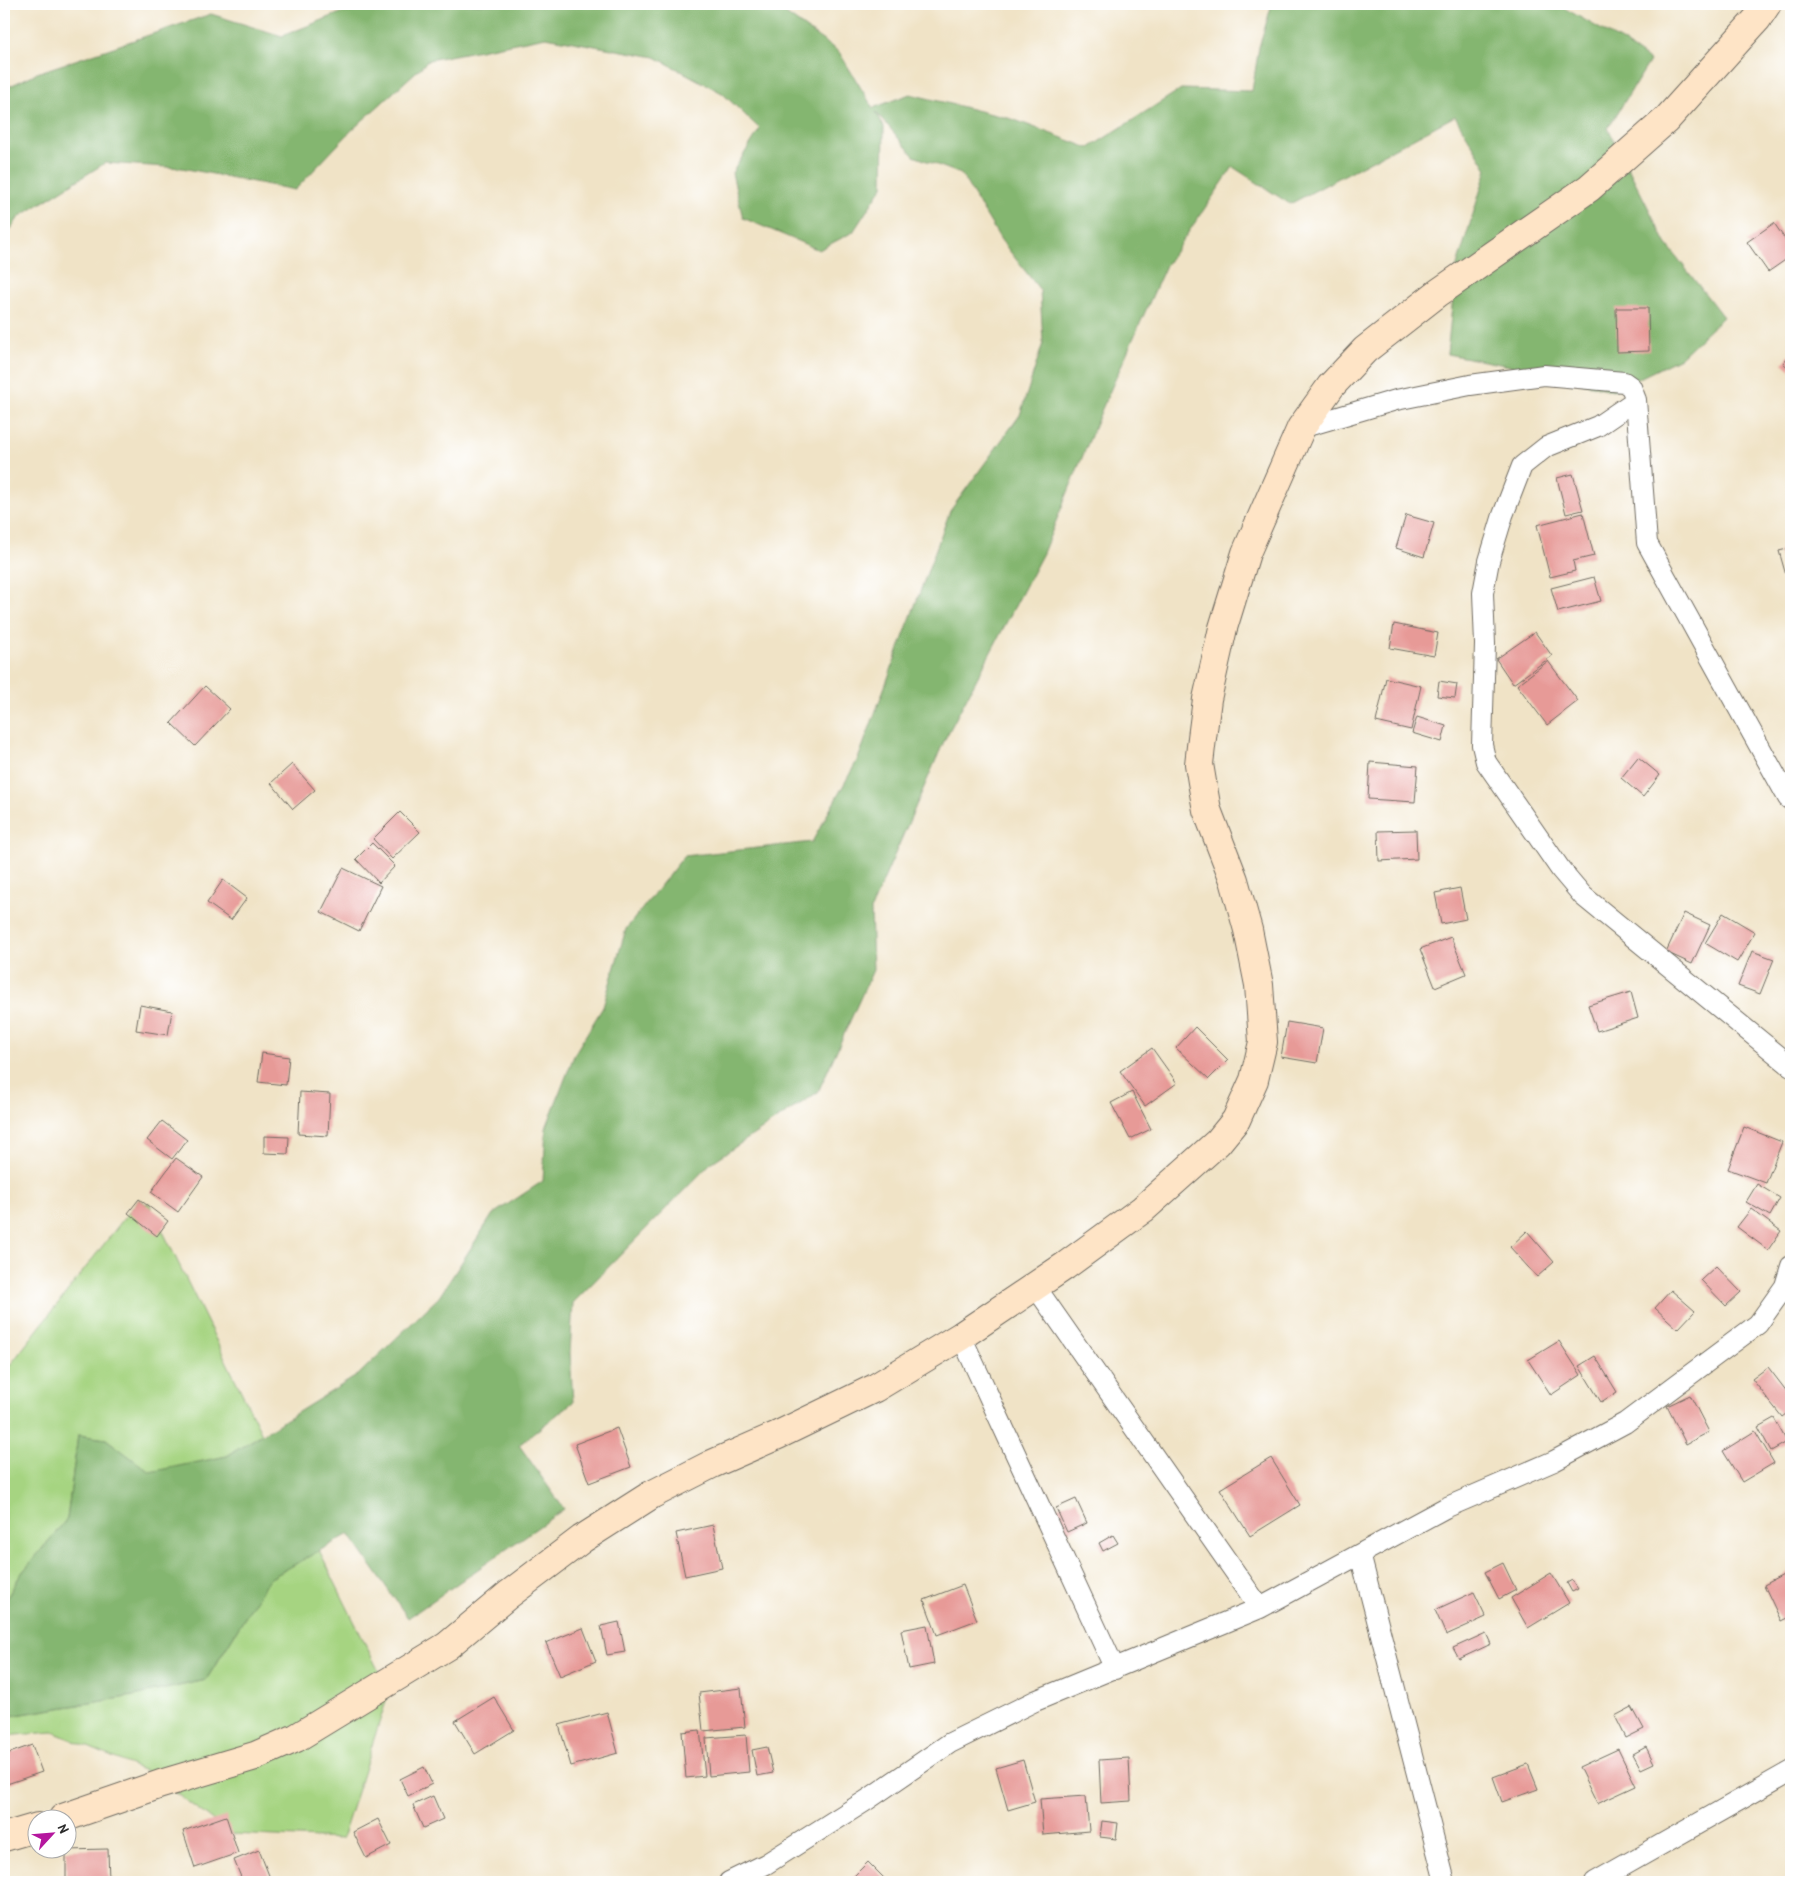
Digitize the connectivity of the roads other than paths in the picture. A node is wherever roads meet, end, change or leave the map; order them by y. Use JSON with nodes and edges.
{"nodes":[{"id":1,"x":1767,"y":4,"type":"edge"},
{"id":2,"x":1636,"y":400,"type":"junction"},
{"id":3,"x":1301,"y":428,"type":"junction"},
{"id":4,"x":1791,"y":800,"type":"edge"},
{"id":5,"x":1791,"y":1066,"type":"edge"},
{"id":6,"x":1791,"y":1266,"type":"edge"},
{"id":7,"x":1035,"y":1286,"type":"junction"},
{"id":8,"x":961,"y":1336,"type":"junction"},
{"id":9,"x":1360,"y":1554,"type":"junction"},
{"id":10,"x":1260,"y":1608,"type":"junction"},
{"id":11,"x":1114,"y":1669,"type":"junction"},
{"id":12,"x":1791,"y":1771,"type":"edge"},
{"id":13,"x":78,"y":1813,"type":"edge"},
{"id":14,"x":28,"y":1830,"type":"edge"},
{"id":15,"x":4,"y":1837,"type":"edge"},
{"id":16,"x":729,"y":1882,"type":"edge"},
{"id":17,"x":1445,"y":1882,"type":"edge"},
{"id":18,"x":1595,"y":1882,"type":"edge"}],
"edges":[{"from":1,"to":3,"type":"street"},
{"from":2,"to":3,"type":"street"},
{"from":2,"to":4,"type":"street"},
{"from":2,"to":5,"type":"street"},
{"from":3,"to":7,"type":"street"},
{"from":6,"to":9,"type":"street"},
{"from":7,"to":8,"type":"street"},
{"from":7,"to":10,"type":"street"},
{"from":8,"to":11,"type":"street"},
{"from":8,"to":13,"type":"street"},
{"from":9,"to":10,"type":"street"},
{"from":9,"to":17,"type":"street"},
{"from":10,"to":11,"type":"street"},
{"from":11,"to":16,"type":"street"},
{"from":12,"to":18,"type":"street"},
{"from":14,"to":15,"type":"street"}]}
